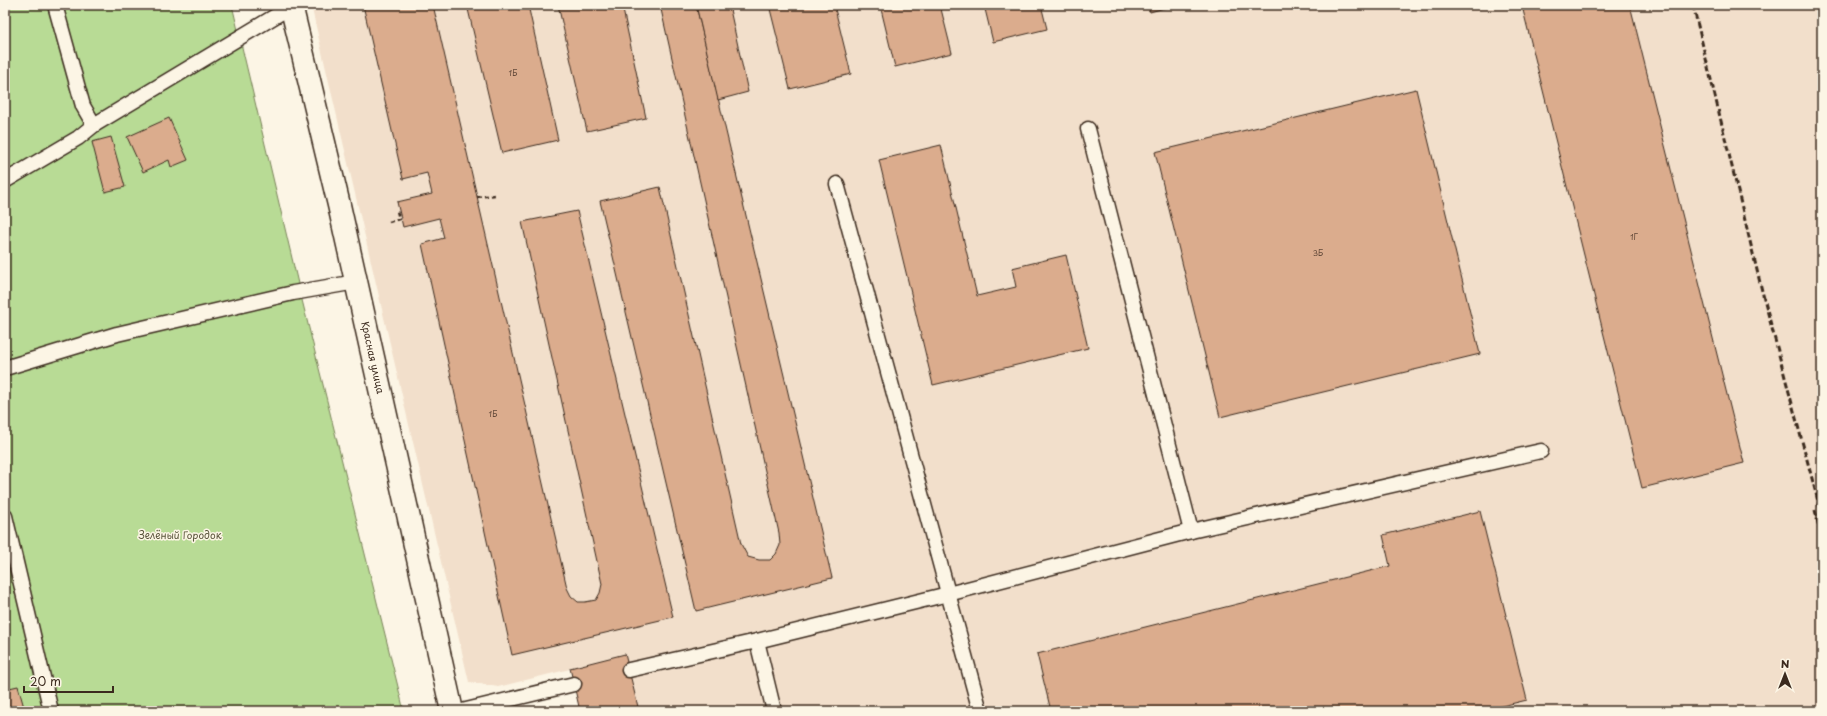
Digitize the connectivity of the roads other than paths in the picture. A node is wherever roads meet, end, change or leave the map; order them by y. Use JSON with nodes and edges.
{"nodes":[{"id":1,"x":55,"y":5,"type":"edge"},
{"id":2,"x":291,"y":6,"type":"edge"},
{"id":3,"x":94,"y":125,"type":"junction"},
{"id":4,"x":1088,"y":129,"type":"dead end"},
{"id":5,"x":5,"y":181,"type":"edge"},
{"id":6,"x":837,"y":184,"type":"dead end"},
{"id":7,"x":356,"y":282,"type":"junction"},
{"id":8,"x":5,"y":368,"type":"edge"},
{"id":9,"x":1541,"y":451,"type":"dead end"},
{"id":10,"x":5,"y":516,"type":"edge"},
{"id":11,"x":1191,"y":531,"type":"junction"},
{"id":12,"x":948,"y":594,"type":"junction"},
{"id":13,"x":757,"y":641,"type":"junction"},
{"id":14,"x":629,"y":670,"type":"dead end"},
{"id":15,"x":574,"y":684,"type":"dead end"},
{"id":16,"x":51,"y":711,"type":"edge"},
{"id":17,"x":452,"y":711,"type":"edge"},
{"id":18,"x":462,"y":711,"type":"edge"},
{"id":19,"x":774,"y":711,"type":"edge"},
{"id":20,"x":980,"y":711,"type":"edge"}],
"edges":[{"from":1,"to":3,"type":"lane"},
{"from":2,"to":3,"type":"lane"},
{"from":2,"to":7,"type":"main road","name":"Красная улица"},
{"from":3,"to":5,"type":"lane"},
{"from":4,"to":11,"type":"lane"},
{"from":6,"to":12,"type":"lane"},
{"from":7,"to":8,"type":"lane"},
{"from":7,"to":17,"type":"main road","name":"Красная улица"},
{"from":9,"to":11,"type":"lane"},
{"from":10,"to":16,"type":"lane"},
{"from":11,"to":12,"type":"lane"},
{"from":12,"to":13,"type":"lane"},
{"from":12,"to":20,"type":"lane"},
{"from":13,"to":14,"type":"lane"},
{"from":13,"to":19,"type":"lane"},
{"from":15,"to":18,"type":"lane"}]}
